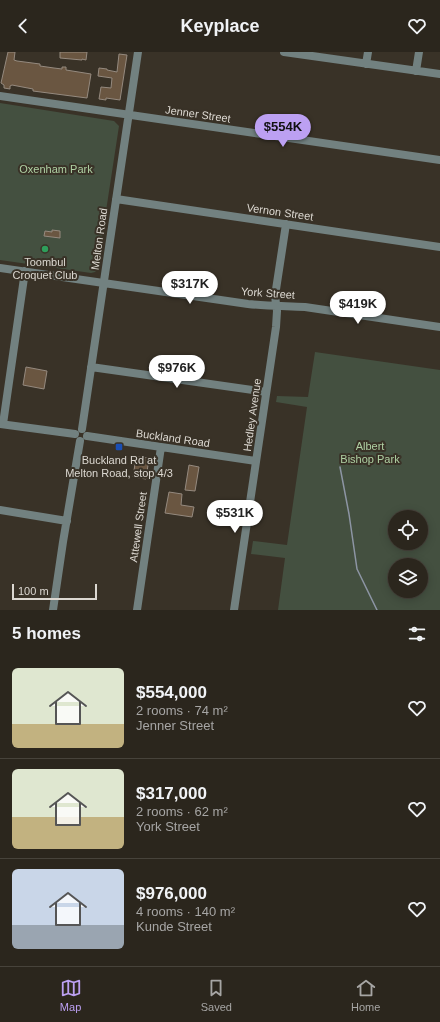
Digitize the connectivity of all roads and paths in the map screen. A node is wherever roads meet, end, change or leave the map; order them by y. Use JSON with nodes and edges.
{"nodes":[{"id":1,"x":138,"y":52,"type":"edge"},
{"id":2,"x":284,"y":52,"type":"edge"},
{"id":3,"x":368,"y":52,"type":"edge"},
{"id":4,"x":419,"y":52,"type":"edge"},
{"id":5,"x":316,"y":54,"type":"edge"},
{"id":6,"x":366,"y":64,"type":"junction"},
{"id":7,"x":416,"y":71,"type":"junction"},
{"id":8,"x":440,"y":74,"type":"edge"},
{"id":9,"x":0,"y":96,"type":"edge"},
{"id":10,"x":129,"y":115,"type":"junction"},
{"id":11,"x":440,"y":160,"type":"edge"},
{"id":12,"x":116,"y":199,"type":"junction"},
{"id":13,"x":286,"y":224,"type":"junction"},
{"id":14,"x":440,"y":246,"type":"edge"},
{"id":15,"x":0,"y":268,"type":"edge"},
{"id":16,"x":25,"y":272,"type":"junction"},
{"id":17,"x":104,"y":283,"type":"junction"},
{"id":18,"x":277,"y":306,"type":"junction"},
{"id":19,"x":440,"y":327,"type":"edge"},
{"id":20,"x":92,"y":366,"type":"junction"},
{"id":21,"x":266,"y":392,"type":"junction"},
{"id":22,"x":1,"y":424,"type":"edge"},
{"id":23,"x":81,"y":435,"type":"junction"},
{"id":24,"x":161,"y":447,"type":"junction"},
{"id":25,"x":256,"y":461,"type":"junction"},
{"id":26,"x":0,"y":510,"type":"edge"},
{"id":27,"x":67,"y":521,"type":"junction"},
{"id":28,"x":53,"y":610,"type":"edge"},
{"id":29,"x":137,"y":610,"type":"edge"},
{"id":30,"x":234,"y":610,"type":"edge"}],
"edges":[{"from":1,"to":10,"type":"street","name":"Melton Road"},
{"from":2,"to":5,"type":"street"},
{"from":3,"to":6,"type":"street"},
{"from":4,"to":7,"type":"street"},
{"from":5,"to":6,"type":"street"},
{"from":6,"to":7,"type":"street"},
{"from":7,"to":8,"type":"street"},
{"from":9,"to":10,"type":"street","name":"Jenner Street"},
{"from":10,"to":11,"type":"street","name":"Jenner Street"},
{"from":10,"to":12,"type":"street","name":"Melton Road"},
{"from":12,"to":13,"type":"street","name":"Vernon Street"},
{"from":12,"to":17,"type":"street","name":"Melton Road"},
{"from":13,"to":14,"type":"street","name":"Vernon Street"},
{"from":13,"to":18,"type":"street","name":"Hedley Avenue"},
{"from":15,"to":16,"type":"street","name":"York Street"},
{"from":16,"to":17,"type":"street","name":"York Street"},
{"from":16,"to":22,"type":"street"},
{"from":17,"to":18,"type":"street","name":"York Street"},
{"from":17,"to":20,"type":"street","name":"Melton Road"},
{"from":18,"to":19,"type":"street","name":"York Street"},
{"from":18,"to":21,"type":"street","name":"Hedley Avenue"},
{"from":20,"to":21,"type":"street"},
{"from":20,"to":23,"type":"street","name":"Melton Road"},
{"from":21,"to":25,"type":"street","name":"Hedley Avenue"},
{"from":22,"to":23,"type":"street","name":"Buckland Road"},
{"from":23,"to":24,"type":"street","name":"Buckland Road"},
{"from":23,"to":27,"type":"street","name":"Melton Road"},
{"from":24,"to":25,"type":"street","name":"Buckland Road"},
{"from":24,"to":29,"type":"street","name":"Attewell Street"},
{"from":25,"to":30,"type":"street","name":"Hedley Avenue"},
{"from":26,"to":27,"type":"street"},
{"from":27,"to":28,"type":"street","name":"Melton Road"}]}
